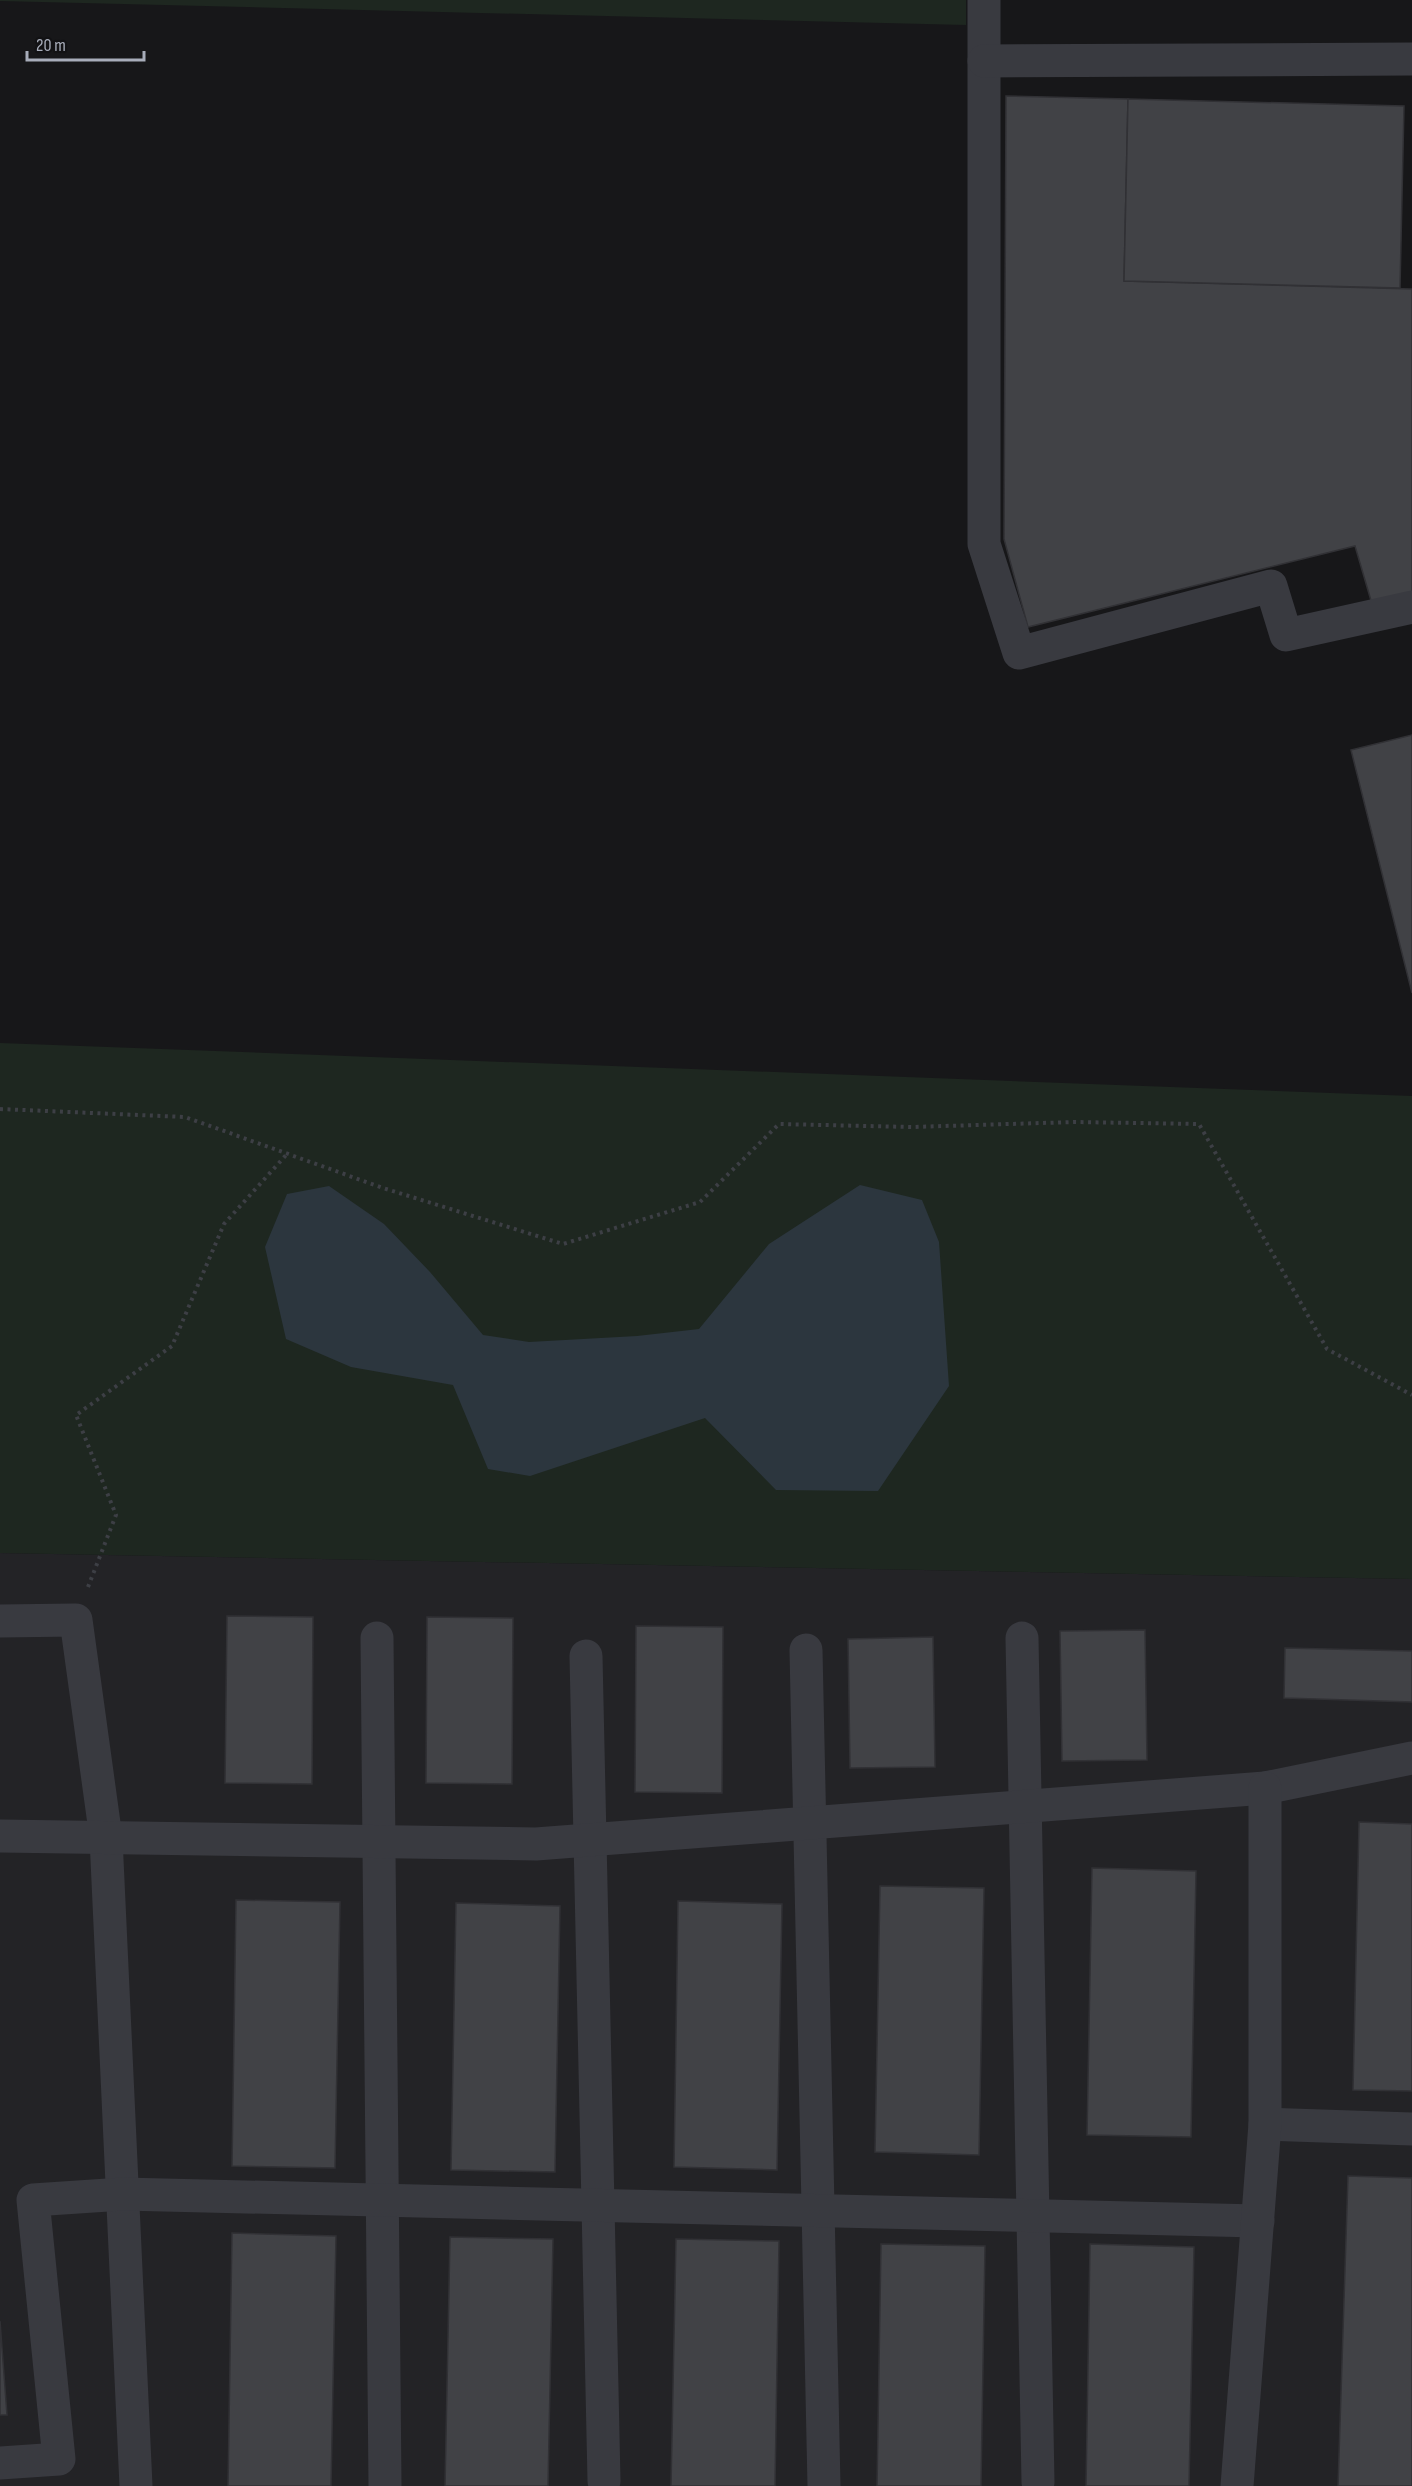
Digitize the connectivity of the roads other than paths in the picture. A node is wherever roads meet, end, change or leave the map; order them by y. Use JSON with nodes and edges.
{"nodes":[{"id":1,"x":984,"y":0,"type":"edge"},
{"id":2,"x":1412,"y":59,"type":"edge"},
{"id":3,"x":984,"y":61,"type":"junction"},
{"id":4,"x":1412,"y":607,"type":"edge"},
{"id":5,"x":0,"y":1621,"type":"edge"},
{"id":6,"x":377,"y":1638,"type":"dead end"},
{"id":7,"x":1022,"y":1638,"type":"dead end"},
{"id":8,"x":806,"y":1650,"type":"dead end"},
{"id":9,"x":586,"y":1656,"type":"dead end"},
{"id":10,"x":1412,"y":1758,"type":"edge"},
{"id":11,"x":1265,"y":1788,"type":"junction"},
{"id":12,"x":1025,"y":1806,"type":"junction"},
{"id":13,"x":810,"y":1823,"type":"junction"},
{"id":14,"x":0,"y":1836,"type":"edge"},
{"id":15,"x":106,"y":1838,"type":"junction"},
{"id":16,"x":589,"y":1839,"type":"junction"},
{"id":17,"x":379,"y":1842,"type":"junction"},
{"id":18,"x":1265,"y":2124,"type":"junction"},
{"id":19,"x":1412,"y":2129,"type":"edge"},
{"id":20,"x":123,"y":2194,"type":"junction"},
{"id":21,"x":382,"y":2200,"type":"junction"},
{"id":22,"x":598,"y":2205,"type":"junction"},
{"id":23,"x":818,"y":2210,"type":"junction"},
{"id":24,"x":1033,"y":2215,"type":"junction"},
{"id":25,"x":1257,"y":2221,"type":"junction"},
{"id":26,"x":0,"y":2463,"type":"edge"},
{"id":27,"x":604,"y":2481,"type":"dead end"},
{"id":28,"x":1038,"y":2482,"type":"dead end"},
{"id":29,"x":385,"y":2485,"type":"edge"},
{"id":30,"x":136,"y":2486,"type":"edge"},
{"id":31,"x":824,"y":2486,"type":"edge"},
{"id":32,"x":1237,"y":2486,"type":"edge"}],
"edges":[{"from":1,"to":3,"type":"lane"},
{"from":2,"to":3,"type":"lane"},
{"from":3,"to":4,"type":"lane"},
{"from":5,"to":15,"type":"lane"},
{"from":6,"to":17,"type":"lane"},
{"from":7,"to":12,"type":"lane"},
{"from":8,"to":13,"type":"lane"},
{"from":9,"to":16,"type":"lane"},
{"from":10,"to":11,"type":"lane"},
{"from":11,"to":12,"type":"lane"},
{"from":11,"to":18,"type":"lane"},
{"from":12,"to":13,"type":"lane"},
{"from":12,"to":24,"type":"lane"},
{"from":13,"to":16,"type":"lane"},
{"from":13,"to":23,"type":"lane"},
{"from":14,"to":15,"type":"lane"},
{"from":15,"to":17,"type":"lane"},
{"from":15,"to":20,"type":"lane"},
{"from":16,"to":17,"type":"lane"},
{"from":16,"to":22,"type":"lane"},
{"from":17,"to":21,"type":"lane"},
{"from":18,"to":19,"type":"lane"},
{"from":18,"to":25,"type":"lane"},
{"from":20,"to":21,"type":"lane"},
{"from":20,"to":26,"type":"lane"},
{"from":20,"to":30,"type":"lane"},
{"from":21,"to":22,"type":"lane"},
{"from":21,"to":29,"type":"lane"},
{"from":22,"to":23,"type":"lane"},
{"from":22,"to":27,"type":"lane"},
{"from":23,"to":24,"type":"lane"},
{"from":23,"to":31,"type":"lane"},
{"from":24,"to":25,"type":"lane"},
{"from":24,"to":28,"type":"lane"},
{"from":25,"to":32,"type":"lane"}]}
